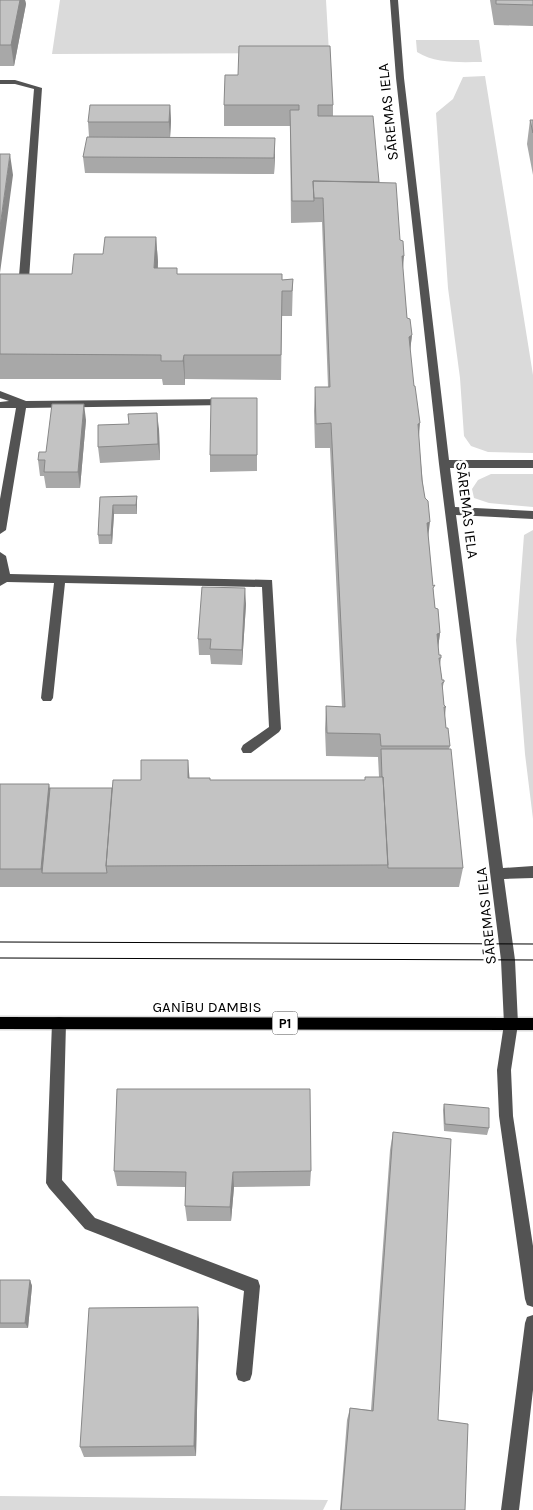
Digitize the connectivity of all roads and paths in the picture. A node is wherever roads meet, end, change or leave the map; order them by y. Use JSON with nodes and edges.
{"nodes":[{"id":1,"x":394,"y":0,"type":"edge"},
{"id":2,"x":0,"y":82,"type":"edge"},
{"id":3,"x":0,"y":280,"type":"edge"},
{"id":4,"x":0,"y":394,"type":"edge"},
{"id":5,"x":240,"y":401,"type":"edge"},
{"id":6,"x":0,"y":405,"type":"edge"},
{"id":7,"x":21,"y":405,"type":"junction"},
{"id":8,"x":444,"y":464,"type":"junction"},
{"id":9,"x":533,"y":464,"type":"edge"},
{"id":10,"x":450,"y":510,"type":"junction"},
{"id":11,"x":533,"y":515,"type":"edge"},
{"id":12,"x":0,"y":530,"type":"edge"},
{"id":13,"x":0,"y":556,"type":"edge"},
{"id":14,"x":3,"y":580,"type":"edge"},
{"id":15,"x":60,"y":580,"type":"junction"},
{"id":16,"x":47,"y":698,"type":"dead end"},
{"id":17,"x":247,"y":749,"type":"dead end"},
{"id":18,"x":533,"y":872,"type":"edge"},
{"id":19,"x":498,"y":874,"type":"junction"},
{"id":20,"x":0,"y":1023,"type":"edge"},
{"id":21,"x":59,"y":1023,"type":"junction"},
{"id":22,"x":511,"y":1024,"type":"junction"},
{"id":23,"x":533,"y":1024,"type":"edge"},
{"id":24,"x":533,"y":1299,"type":"edge"},
{"id":25,"x":533,"y":1323,"type":"edge"},
{"id":26,"x":244,"y":1374,"type":"dead end"},
{"id":27,"x":510,"y":1510,"type":"edge"}],
"edges":[{"from":1,"to":8,"type":"street","name":"SĀREMAS IELA"},
{"from":2,"to":3,"type":"street"},
{"from":4,"to":7,"type":"street"},
{"from":5,"to":7,"type":"street"},
{"from":6,"to":7,"type":"street"},
{"from":7,"to":12,"type":"street"},
{"from":8,"to":9,"type":"street"},
{"from":8,"to":10,"type":"street","name":"SĀREMAS IELA"},
{"from":10,"to":11,"type":"street"},
{"from":10,"to":19,"type":"street","name":"SĀREMAS IELA"},
{"from":13,"to":14,"type":"street"},
{"from":14,"to":15,"type":"street"},
{"from":15,"to":16,"type":"street"},
{"from":15,"to":17,"type":"street"},
{"from":18,"to":19,"type":"street"},
{"from":19,"to":22,"type":"street","name":"SĀREMAS IELA"},
{"from":20,"to":21,"type":"main road","name":"GANĪBU DAMBIS","number":"P1"},
{"from":21,"to":22,"type":"main road","name":"GANĪBU DAMBIS","number":"P1"},
{"from":21,"to":26,"type":"street"},
{"from":22,"to":23,"type":"main road","name":"GANĪBU DAMBIS","number":"P1"},
{"from":22,"to":24,"type":"street","name":"SĀREMAS IELA"},
{"from":25,"to":27,"type":"street"}]}
